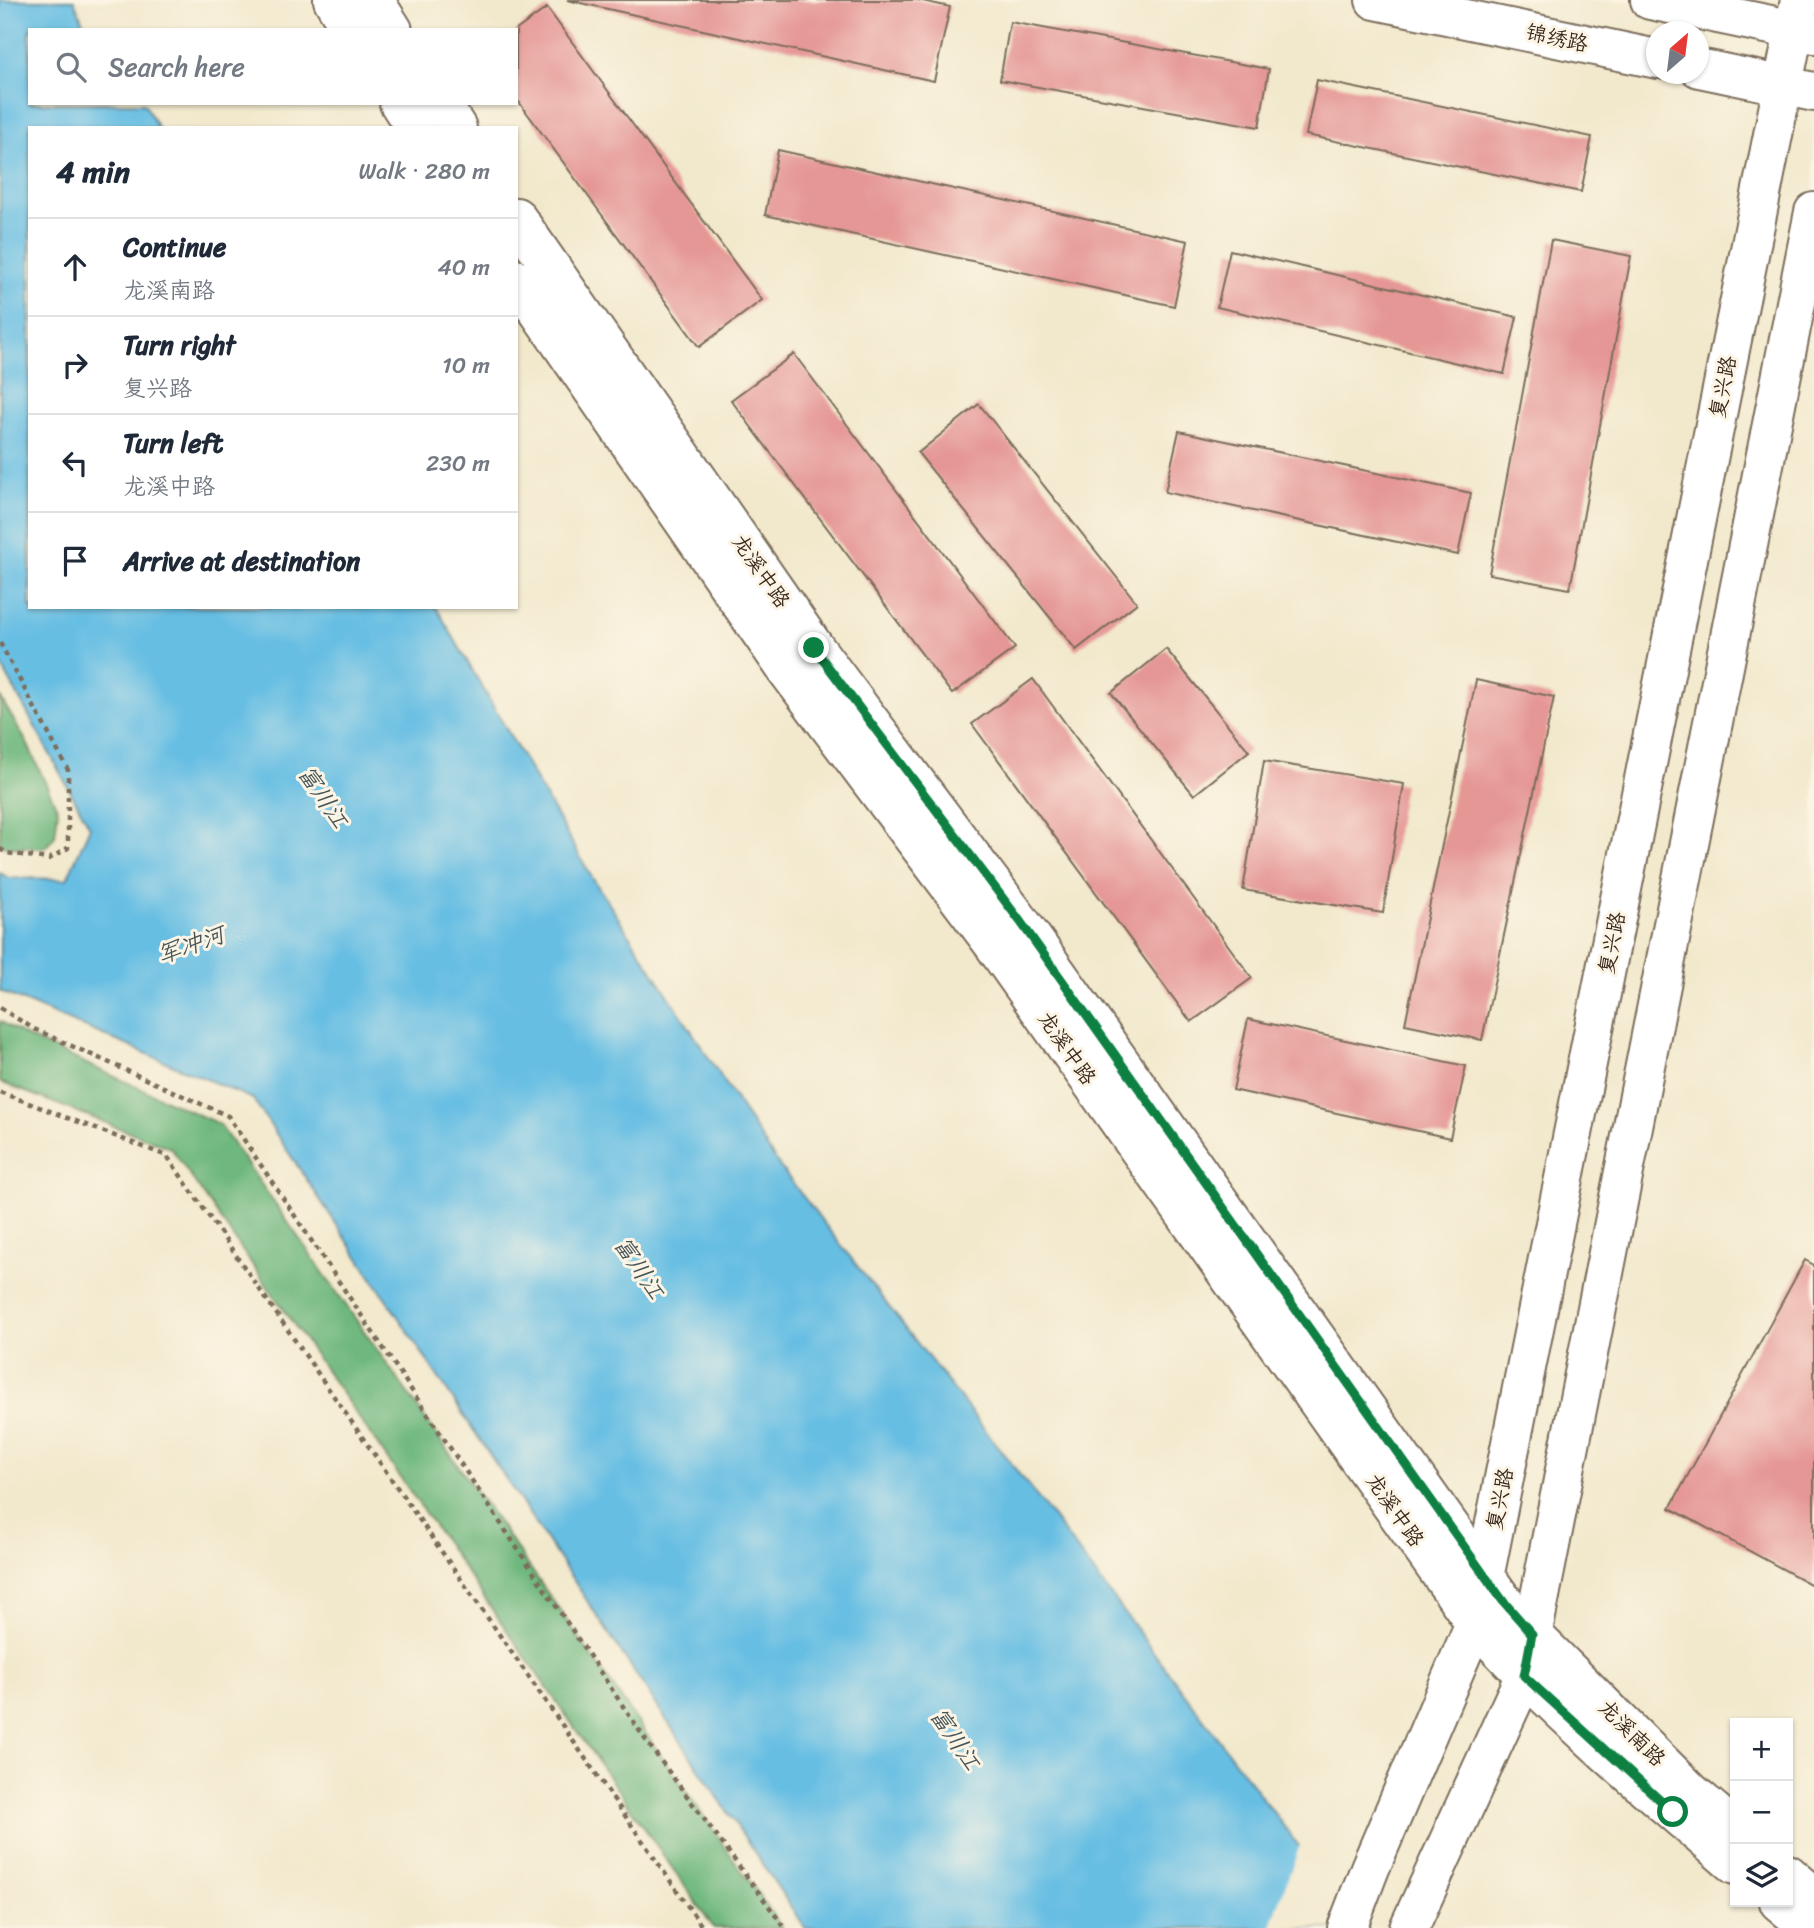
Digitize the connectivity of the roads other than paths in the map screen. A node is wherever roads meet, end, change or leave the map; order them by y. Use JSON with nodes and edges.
{"nodes":[{"id":1,"x":333,"y":0,"type":"edge"},
{"id":2,"x":374,"y":0,"type":"edge"},
{"id":3,"x":1375,"y":0,"type":"edge"},
{"id":4,"x":1650,"y":0,"type":"edge"},
{"id":5,"x":1803,"y":21,"type":"edge"},
{"id":6,"x":350,"y":28,"type":"edge"},
{"id":7,"x":392,"y":28,"type":"edge"},
{"id":8,"x":1646,"y":57,"type":"edge"},
{"id":9,"x":1709,"y":70,"type":"edge"},
{"id":10,"x":1799,"y":89,"type":"edge"},
{"id":11,"x":400,"y":105,"type":"edge"},
{"id":12,"x":442,"y":105,"type":"edge"},
{"id":13,"x":414,"y":126,"type":"edge"},
{"id":14,"x":456,"y":126,"type":"edge"},
{"id":15,"x":1814,"y":212,"type":"edge"},
{"id":16,"x":518,"y":220,"type":"edge"},
{"id":17,"x":518,"y":282,"type":"edge"},
{"id":18,"x":1485,"y":1576,"type":"junction"},
{"id":19,"x":1475,"y":1623,"type":"junction"},
{"id":20,"x":1532,"y":1634,"type":"junction"},
{"id":21,"x":1524,"y":1676,"type":"junction"},
{"id":22,"x":1730,"y":1825,"type":"edge"},
{"id":23,"x":1730,"y":1861,"type":"edge"},
{"id":24,"x":1793,"y":1878,"type":"edge"},
{"id":25,"x":1814,"y":1896,"type":"edge"},
{"id":26,"x":1785,"y":1907,"type":"edge"},
{"id":27,"x":1414,"y":1917,"type":"edge"},
{"id":28,"x":1347,"y":1928,"type":"edge"},
{"id":29,"x":1810,"y":1928,"type":"edge"}],
"edges":[{"from":1,"to":6,"type":"main road"},
{"from":2,"to":7,"type":"main road"},
{"from":3,"to":8,"type":"main road","name":"锦绣路"},
{"from":4,"to":5,"type":"main road"},
{"from":5,"to":10,"type":"main road","name":"复兴路"},
{"from":9,"to":10,"type":"main road"},
{"from":10,"to":18,"type":"main road","name":"复兴路"},
{"from":11,"to":13,"type":"main road"},
{"from":12,"to":14,"type":"main road"},
{"from":15,"to":20,"type":"main road"},
{"from":16,"to":18,"type":"main road","name":"龙溪中路"},
{"from":17,"to":19,"type":"main road","name":"龙溪中路"},
{"from":18,"to":19,"type":"main road","name":"复兴路"},
{"from":18,"to":20,"type":"main road","name":"龙溪中路"},
{"from":19,"to":21,"type":"main road","name":"龙溪中路"},
{"from":19,"to":28,"type":"main road","name":"复兴路"},
{"from":20,"to":21,"type":"main road"},
{"from":20,"to":22,"type":"main road","name":"龙溪南路"},
{"from":21,"to":23,"type":"main road","name":"龙溪南路"},
{"from":21,"to":27,"type":"main road"},
{"from":24,"to":25,"type":"main road"},
{"from":26,"to":29,"type":"main road"}]}
